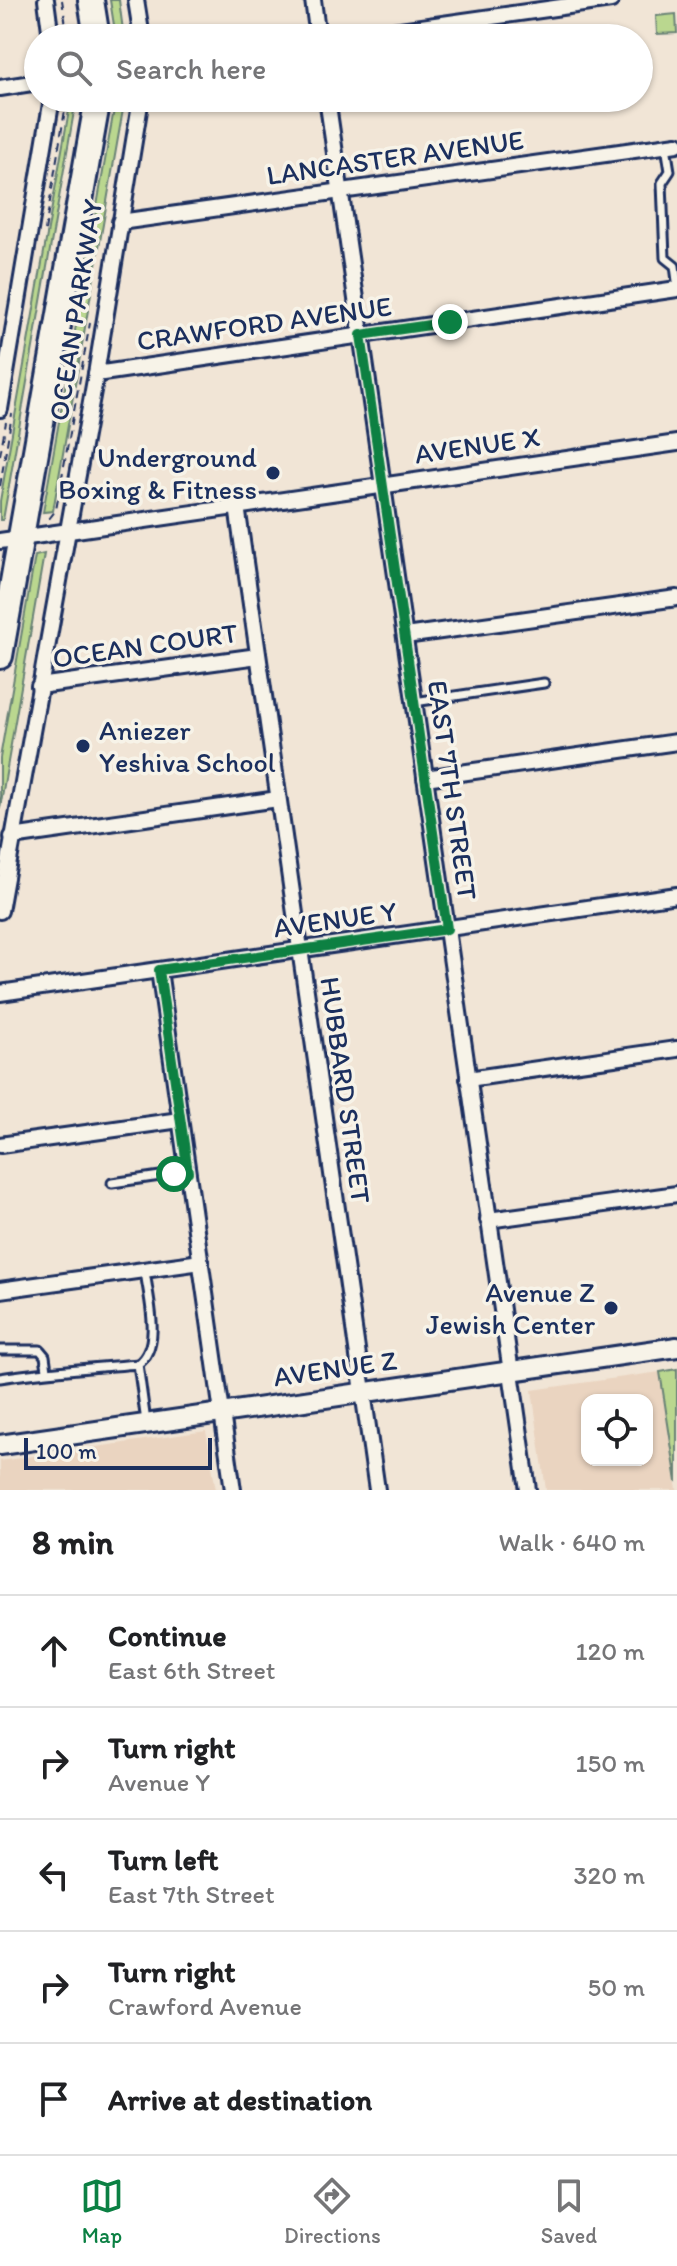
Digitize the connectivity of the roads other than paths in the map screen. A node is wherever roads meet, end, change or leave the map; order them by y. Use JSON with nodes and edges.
{"nodes":[{"id":1,"x":46,"y":0,"type":"edge"},
{"id":2,"x":91,"y":0,"type":"edge"},
{"id":3,"x":136,"y":0,"type":"edge"},
{"id":4,"x":313,"y":0,"type":"edge"},
{"id":5,"x":611,"y":0,"type":"edge"},
{"id":6,"x":49,"y":24,"type":"edge"},
{"id":7,"x":95,"y":24,"type":"edge"},
{"id":8,"x":140,"y":24,"type":"edge"},
{"id":9,"x":316,"y":24,"type":"edge"},
{"id":10,"x":442,"y":24,"type":"edge"},
{"id":11,"x":24,"y":84,"type":"edge"},
{"id":12,"x":0,"y":88,"type":"edge"},
{"id":13,"x":50,"y":112,"type":"edge"},
{"id":14,"x":95,"y":112,"type":"edge"},
{"id":15,"x":139,"y":112,"type":"edge"},
{"id":16,"x":329,"y":112,"type":"edge"},
{"id":17,"x":672,"y":145,"type":"edge"},
{"id":18,"x":674,"y":171,"type":"edge"},
{"id":19,"x":340,"y":191,"type":"junction"},
{"id":20,"x":120,"y":222,"type":"junction"},
{"id":21,"x":677,"y":256,"type":"edge"},
{"id":22,"x":665,"y":258,"type":"junction"},
{"id":23,"x":677,"y":281,"type":"edge"},
{"id":24,"x":677,"y":289,"type":"edge"},
{"id":25,"x":361,"y":335,"type":"junction"},
{"id":26,"x":96,"y":374,"type":"junction"},
{"id":27,"x":2,"y":388,"type":"edge"},
{"id":28,"x":0,"y":409,"type":"edge"},
{"id":29,"x":677,"y":443,"type":"edge"},
{"id":30,"x":384,"y":485,"type":"junction"},
{"id":31,"x":237,"y":506,"type":"junction"},
{"id":32,"x":67,"y":531,"type":"junction"},
{"id":33,"x":10,"y":539,"type":"edge"},
{"id":34,"x":677,"y":598,"type":"edge"},
{"id":35,"x":405,"y":636,"type":"junction"},
{"id":36,"x":0,"y":656,"type":"edge"},
{"id":37,"x":258,"y":656,"type":"junction"},
{"id":38,"x":544,"y":683,"type":"dead end"},
{"id":39,"x":39,"y":686,"type":"junction"},
{"id":40,"x":414,"y":702,"type":"junction"},
{"id":41,"x":677,"y":742,"type":"edge"},
{"id":42,"x":425,"y":778,"type":"junction"},
{"id":43,"x":278,"y":799,"type":"junction"},
{"id":44,"x":12,"y":837,"type":"junction"},
{"id":45,"x":677,"y":895,"type":"edge"},
{"id":46,"x":0,"y":911,"type":"edge"},
{"id":47,"x":447,"y":929,"type":"junction"},
{"id":48,"x":300,"y":950,"type":"junction"},
{"id":49,"x":159,"y":970,"type":"junction"},
{"id":50,"x":0,"y":993,"type":"edge"},
{"id":51,"x":677,"y":1049,"type":"edge"},
{"id":52,"x":468,"y":1079,"type":"junction"},
{"id":53,"x":180,"y":1120,"type":"junction"},
{"id":54,"x":0,"y":1145,"type":"edge"},
{"id":55,"x":188,"y":1172,"type":"junction"},
{"id":56,"x":112,"y":1183,"type":"dead end"},
{"id":57,"x":677,"y":1194,"type":"edge"},
{"id":58,"x":488,"y":1220,"type":"junction"},
{"id":59,"x":201,"y":1262,"type":"junction"},
{"id":60,"x":145,"y":1270,"type":"junction"},
{"id":61,"x":0,"y":1290,"type":"edge"},
{"id":62,"x":677,"y":1347,"type":"edge"},
{"id":63,"x":0,"y":1350,"type":"edge"},
{"id":64,"x":138,"y":1364,"type":"junction"},
{"id":65,"x":47,"y":1370,"type":"junction"},
{"id":66,"x":511,"y":1371,"type":"junction"},
{"id":67,"x":0,"y":1378,"type":"edge"},
{"id":68,"x":363,"y":1392,"type":"junction"},
{"id":69,"x":222,"y":1413,"type":"junction"},
{"id":70,"x":147,"y":1424,"type":"junction"},
{"id":71,"x":0,"y":1445,"type":"edge"},
{"id":72,"x":233,"y":1490,"type":"edge"},
{"id":73,"x":377,"y":1490,"type":"edge"},
{"id":74,"x":528,"y":1490,"type":"edge"}],
"edges":[{"from":1,"to":6,"type":"street"},
{"from":2,"to":7,"type":"main road"},
{"from":3,"to":8,"type":"street"},
{"from":4,"to":9,"type":"street"},
{"from":5,"to":10,"type":"street"},
{"from":11,"to":12,"type":"street"},
{"from":13,"to":27,"type":"street","name":"OCEAN PARKWAY"},
{"from":14,"to":33,"type":"main road","name":"OCEAN PARKWAY"},
{"from":15,"to":20,"type":"street","name":"OCEAN PARKWAY"},
{"from":16,"to":19,"type":"street","name":"EAST 7TH STREET"},
{"from":17,"to":18,"type":"lane"},
{"from":17,"to":19,"type":"street","name":"LANCASTER AVENUE"},
{"from":18,"to":22,"type":"lane"},
{"from":19,"to":20,"type":"street","name":"LANCASTER AVENUE"},
{"from":19,"to":25,"type":"street","name":"EAST 7TH STREET"},
{"from":20,"to":26,"type":"street","name":"OCEAN PARKWAY"},
{"from":21,"to":22,"type":"lane"},
{"from":22,"to":23,"type":"lane"},
{"from":24,"to":25,"type":"street","name":"CRAWFORD AVENUE"},
{"from":25,"to":26,"type":"street","name":"CRAWFORD AVENUE"},
{"from":25,"to":30,"type":"street","name":"EAST 7TH STREET"},
{"from":26,"to":32,"type":"street","name":"OCEAN PARKWAY"},
{"from":27,"to":28,"type":"street","name":"OCEAN PARKWAY"},
{"from":29,"to":30,"type":"street","name":"AVENUE X"},
{"from":30,"to":31,"type":"street","name":"AVENUE X"},
{"from":30,"to":35,"type":"street","name":"EAST 7TH STREET"},
{"from":31,"to":32,"type":"street","name":"AVENUE X"},
{"from":31,"to":37,"type":"street","name":"HUBBARD STREET"},
{"from":32,"to":33,"type":"street","name":"AVENUE X"},
{"from":32,"to":39,"type":"street","name":"OCEAN PARKWAY"},
{"from":33,"to":36,"type":"main road","name":"OCEAN PARKWAY"},
{"from":34,"to":35,"type":"street"},
{"from":35,"to":40,"type":"street","name":"EAST 7TH STREET"},
{"from":37,"to":39,"type":"street","name":"OCEAN COURT"},
{"from":37,"to":43,"type":"street","name":"HUBBARD STREET"},
{"from":38,"to":40,"type":"lane"},
{"from":39,"to":44,"type":"street","name":"OCEAN PARKWAY"},
{"from":40,"to":42,"type":"street","name":"EAST 7TH STREET"},
{"from":41,"to":42,"type":"street"},
{"from":42,"to":47,"type":"street","name":"EAST 7TH STREET"},
{"from":43,"to":44,"type":"street"},
{"from":43,"to":48,"type":"street","name":"HUBBARD STREET"},
{"from":44,"to":46,"type":"street","name":"OCEAN PARKWAY"},
{"from":45,"to":47,"type":"street","name":"AVENUE Y"},
{"from":47,"to":48,"type":"street","name":"AVENUE Y"},
{"from":47,"to":52,"type":"street","name":"EAST 7TH STREET"},
{"from":48,"to":49,"type":"street","name":"AVENUE Y"},
{"from":48,"to":68,"type":"street","name":"HUBBARD STREET"},
{"from":49,"to":50,"type":"street","name":"AVENUE Y"},
{"from":49,"to":53,"type":"street"},
{"from":51,"to":52,"type":"street"},
{"from":52,"to":58,"type":"street","name":"EAST 7TH STREET"},
{"from":53,"to":54,"type":"street"},
{"from":53,"to":55,"type":"street"},
{"from":55,"to":56,"type":"lane"},
{"from":55,"to":59,"type":"street"},
{"from":57,"to":58,"type":"street"},
{"from":58,"to":66,"type":"street","name":"EAST 7TH STREET"},
{"from":59,"to":60,"type":"street"},
{"from":59,"to":69,"type":"street"},
{"from":60,"to":61,"type":"street"},
{"from":60,"to":64,"type":"lane"},
{"from":62,"to":66,"type":"street","name":"AVENUE Z"},
{"from":63,"to":65,"type":"lane"},
{"from":64,"to":65,"type":"lane"},
{"from":64,"to":70,"type":"lane"},
{"from":65,"to":67,"type":"lane"},
{"from":66,"to":68,"type":"street","name":"AVENUE Z"},
{"from":66,"to":74,"type":"street","name":"EAST 7TH STREET"},
{"from":68,"to":69,"type":"street","name":"AVENUE Z"},
{"from":68,"to":73,"type":"street","name":"HUBBARD STREET"},
{"from":69,"to":70,"type":"street","name":"AVENUE Z"},
{"from":69,"to":72,"type":"street"},
{"from":70,"to":71,"type":"street","name":"AVENUE Z"}]}
